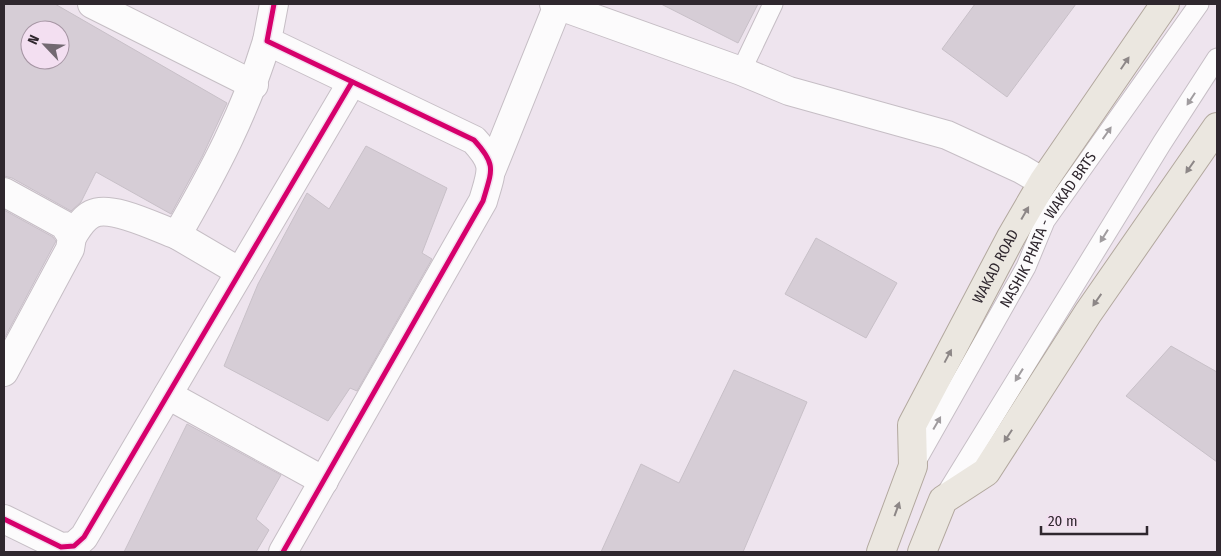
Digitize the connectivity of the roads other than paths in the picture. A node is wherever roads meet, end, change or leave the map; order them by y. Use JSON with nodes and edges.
{"nodes":[{"id":1,"x":92,"y":4,"type":"edge"},
{"id":2,"x":274,"y":4,"type":"edge"},
{"id":3,"x":556,"y":4,"type":"edge"},
{"id":4,"x":773,"y":4,"type":"edge"},
{"id":5,"x":1165,"y":4,"type":"edge"},
{"id":6,"x":1199,"y":4,"type":"edge"},
{"id":7,"x":268,"y":41,"type":"junction"},
{"id":8,"x":1217,"y":58,"type":"edge"},
{"id":9,"x":741,"y":71,"type":"junction"},
{"id":10,"x":352,"y":82,"type":"junction"},
{"id":11,"x":254,"y":85,"type":"junction"},
{"id":12,"x":1217,"y":127,"type":"edge"},
{"id":13,"x":492,"y":169,"type":"junction"},
{"id":14,"x":1043,"y":182,"type":"junction"},
{"id":15,"x":4,"y":192,"type":"edge"},
{"id":16,"x":177,"y":235,"type":"junction"},
{"id":17,"x":72,"y":237,"type":"junction"},
{"id":18,"x":240,"y":272,"type":"junction"},
{"id":19,"x":4,"y":372,"type":"edge"},
{"id":20,"x":168,"y":395,"type":"junction"},
{"id":21,"x":913,"y":466,"type":"junction"},
{"id":22,"x":324,"y":481,"type":"junction"},
{"id":23,"x":942,"y":500,"type":"junction"},
{"id":24,"x":4,"y":519,"type":"edge"},
{"id":25,"x":75,"y":549,"type":"edge"},
{"id":26,"x":283,"y":552,"type":"edge"},
{"id":27,"x":881,"y":552,"type":"edge"},
{"id":28,"x":922,"y":552,"type":"edge"}],
"edges":[{"from":1,"to":11,"type":"street"},
{"from":2,"to":7,"type":"street"},
{"from":3,"to":9,"type":"street"},
{"from":3,"to":13,"type":"street"},
{"from":4,"to":9,"type":"lane"},
{"from":14,"to":5,"type":"main road","name":"WAKAD ROAD","one_way":true},
{"from":21,"to":6,"type":"lane","name":"NASHIK PHATA - WAKAD BRTS","one_way":true},
{"from":7,"to":10,"type":"street"},
{"from":7,"to":11,"type":"street"},
{"from":8,"to":23,"type":"lane","one_way":true},
{"from":9,"to":14,"type":"street"},
{"from":10,"to":13,"type":"street"},
{"from":10,"to":18,"type":"street"},
{"from":11,"to":16,"type":"street"},
{"from":12,"to":23,"type":"main road","one_way":true},
{"from":13,"to":22,"type":"street"},
{"from":21,"to":14,"type":"main road","name":"WAKAD ROAD","one_way":true},
{"from":15,"to":17,"type":"street"},
{"from":16,"to":17,"type":"street"},
{"from":16,"to":18,"type":"street"},
{"from":17,"to":19,"type":"street"},
{"from":18,"to":20,"type":"street"},
{"from":20,"to":22,"type":"street"},
{"from":20,"to":25,"type":"street"},
{"from":27,"to":21,"type":"main road","name":"WAKAD ROAD","one_way":true},
{"from":22,"to":26,"type":"street"},
{"from":23,"to":28,"type":"main road"},
{"from":24,"to":25,"type":"street"}]}
